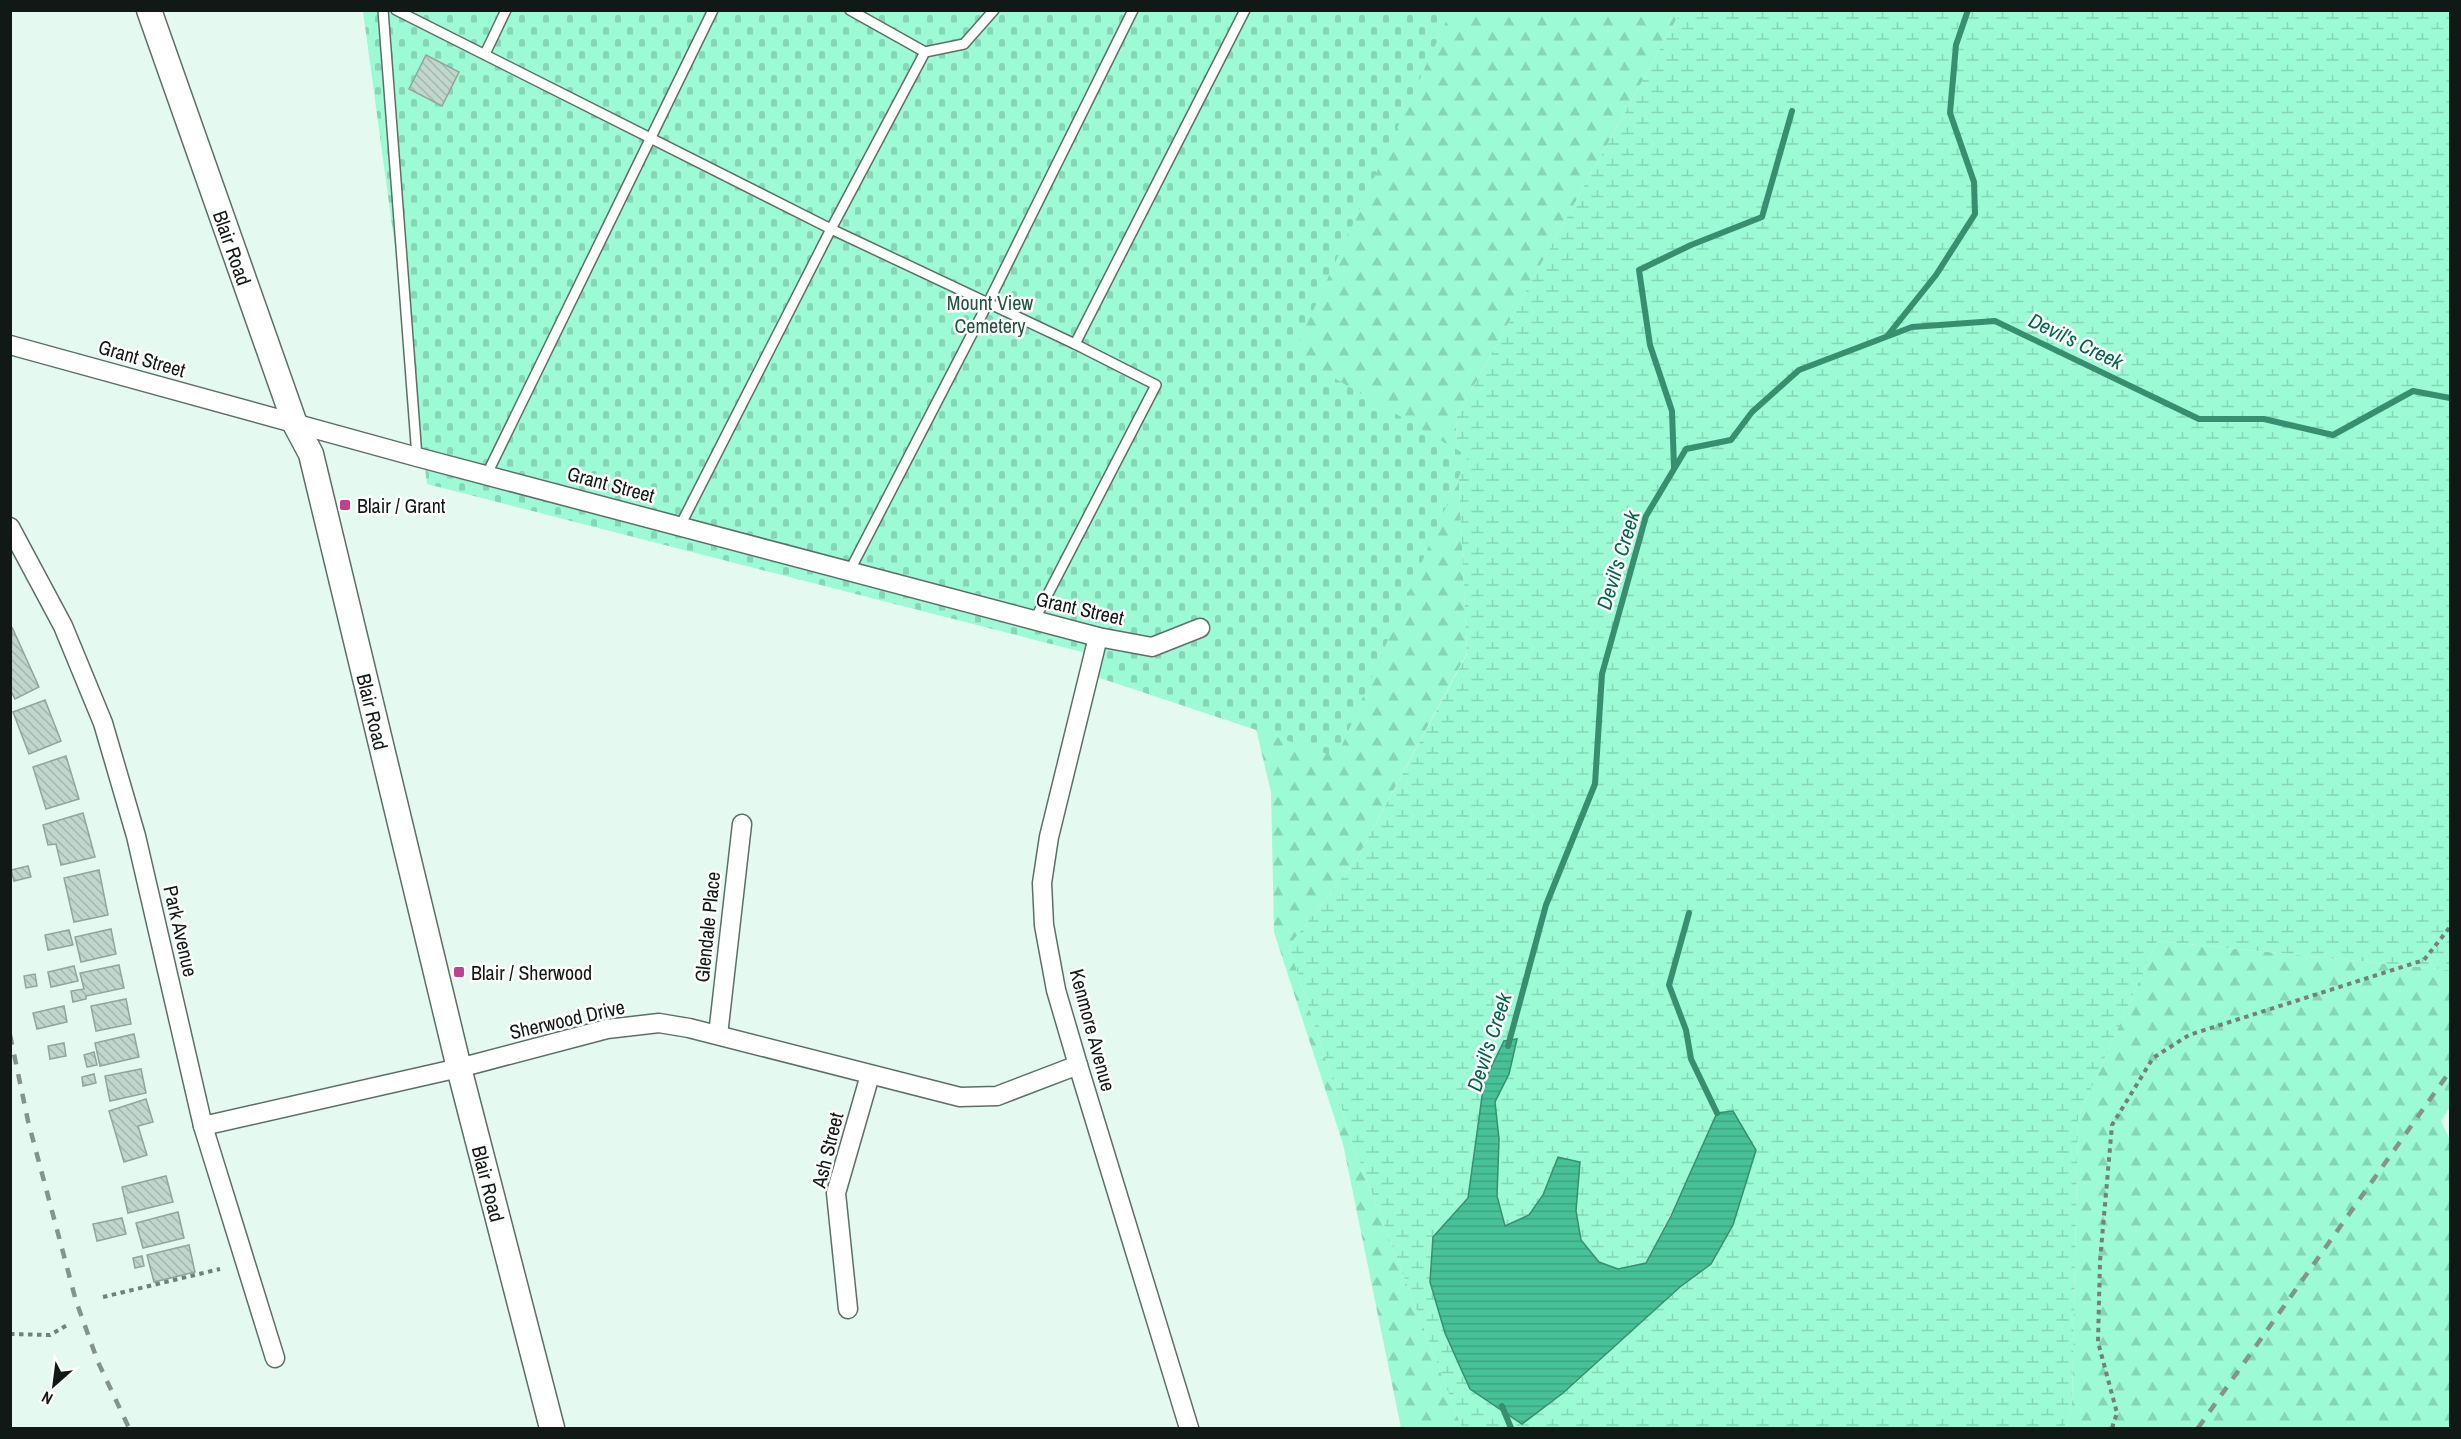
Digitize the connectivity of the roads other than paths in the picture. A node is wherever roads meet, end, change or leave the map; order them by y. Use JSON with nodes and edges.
{"nodes":[{"id":1,"x":149,"y":10,"type":"edge"},
{"id":2,"x":382,"y":10,"type":"edge"},
{"id":3,"x":396,"y":10,"type":"edge"},
{"id":4,"x":506,"y":10,"type":"edge"},
{"id":5,"x":713,"y":10,"type":"edge"},
{"id":6,"x":850,"y":10,"type":"edge"},
{"id":7,"x":994,"y":10,"type":"edge"},
{"id":8,"x":1132,"y":10,"type":"edge"},
{"id":9,"x":1245,"y":10,"type":"edge"},
{"id":10,"x":925,"y":52,"type":"junction"},
{"id":11,"x":485,"y":54,"type":"junction"},
{"id":12,"x":651,"y":138,"type":"junction"},
{"id":13,"x":831,"y":229,"type":"junction"},
{"id":14,"x":988,"y":303,"type":"junction"},
{"id":15,"x":1075,"y":344,"type":"junction"},
{"id":16,"x":10,"y":345,"type":"edge"},
{"id":17,"x":295,"y":424,"type":"junction"},
{"id":18,"x":417,"y":457,"type":"junction"},
{"id":19,"x":487,"y":474,"type":"junction"},
{"id":20,"x":680,"y":526,"type":"junction"},
{"id":21,"x":10,"y":527,"type":"edge"},
{"id":22,"x":849,"y":572,"type":"junction"},
{"id":23,"x":1034,"y":621,"type":"junction"},
{"id":24,"x":1200,"y":628,"type":"dead end"},
{"id":25,"x":1098,"y":637,"type":"junction"},
{"id":26,"x":742,"y":824,"type":"dead end"},
{"id":27,"x":718,"y":1035,"type":"junction"},
{"id":28,"x":1078,"y":1065,"type":"junction"},
{"id":29,"x":459,"y":1068,"type":"junction"},
{"id":30,"x":870,"y":1075,"type":"junction"},
{"id":31,"x":203,"y":1126,"type":"junction"},
{"id":32,"x":848,"y":1309,"type":"dead end"},
{"id":33,"x":275,"y":1358,"type":"dead end"},
{"id":34,"x":552,"y":1428,"type":"edge"},
{"id":35,"x":1189,"y":1428,"type":"edge"}],
"edges":[{"from":1,"to":17,"type":"street","name":"Blair Road"},
{"from":2,"to":18,"type":"lane"},
{"from":3,"to":11,"type":"lane"},
{"from":4,"to":11,"type":"lane"},
{"from":5,"to":12,"type":"lane"},
{"from":6,"to":10,"type":"lane"},
{"from":7,"to":10,"type":"lane"},
{"from":8,"to":14,"type":"lane"},
{"from":9,"to":15,"type":"lane"},
{"from":10,"to":13,"type":"lane"},
{"from":11,"to":12,"type":"lane"},
{"from":12,"to":13,"type":"lane"},
{"from":12,"to":19,"type":"lane"},
{"from":13,"to":14,"type":"lane"},
{"from":13,"to":20,"type":"lane"},
{"from":14,"to":15,"type":"lane"},
{"from":14,"to":22,"type":"lane"},
{"from":15,"to":23,"type":"lane"},
{"from":16,"to":17,"type":"street","name":"Grant Street"},
{"from":17,"to":18,"type":"street","name":"Grant Street"},
{"from":17,"to":29,"type":"street","name":"Blair Road"},
{"from":18,"to":19,"type":"street","name":"Grant Street"},
{"from":19,"to":20,"type":"street","name":"Grant Street"},
{"from":20,"to":22,"type":"street","name":"Grant Street"},
{"from":21,"to":31,"type":"street","name":"Park Avenue"},
{"from":22,"to":23,"type":"street","name":"Grant Street"},
{"from":23,"to":25,"type":"street","name":"Grant Street"},
{"from":24,"to":25,"type":"street","name":"Grant Street"},
{"from":25,"to":28,"type":"street","name":"Kenmore Avenue"},
{"from":26,"to":27,"type":"street","name":"Glendale Place"},
{"from":27,"to":29,"type":"street","name":"Sherwood Drive"},
{"from":27,"to":30,"type":"street","name":"Sherwood Drive"},
{"from":28,"to":30,"type":"street","name":"Sherwood Drive"},
{"from":28,"to":35,"type":"street","name":"Kenmore Avenue"},
{"from":29,"to":31,"type":"street","name":"Sherwood Drive"},
{"from":29,"to":34,"type":"street","name":"Blair Road"},
{"from":30,"to":32,"type":"street","name":"Ash Street"},
{"from":31,"to":33,"type":"street","name":"Park Avenue"}]}
